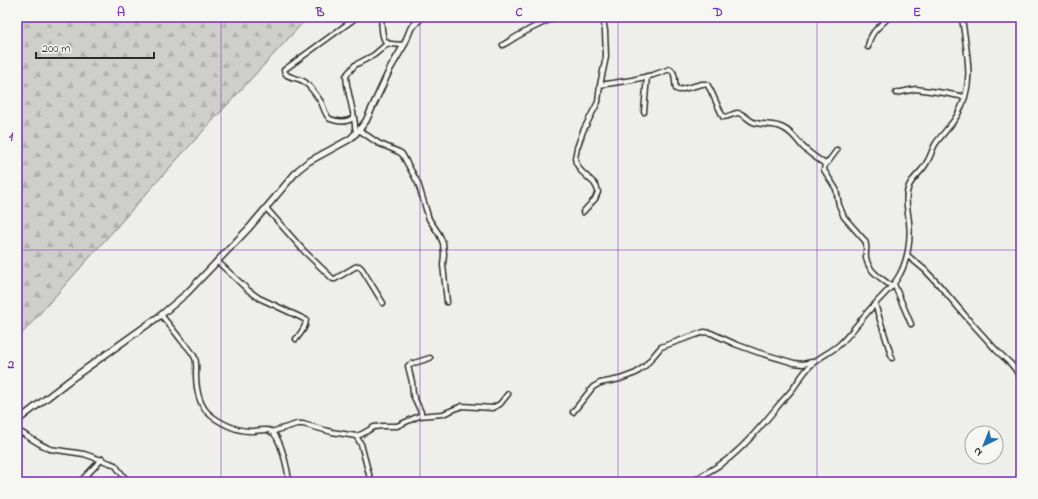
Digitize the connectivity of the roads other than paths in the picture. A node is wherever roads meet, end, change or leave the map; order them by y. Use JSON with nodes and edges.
{"nodes":[{"id":1,"x":356,"y":17,"type":"edge"},
{"id":2,"x":381,"y":17,"type":"edge"},
{"id":3,"x":422,"y":17,"type":"edge"},
{"id":4,"x":557,"y":17,"type":"edge"},
{"id":5,"x":603,"y":17,"type":"edge"},
{"id":6,"x":889,"y":17,"type":"edge"},
{"id":7,"x":962,"y":17,"type":"edge"},
{"id":8,"x":388,"y":43,"type":"junction"},
{"id":9,"x":404,"y":45,"type":"junction"},
{"id":10,"x":503,"y":45,"type":"dead end"},
{"id":11,"x":868,"y":47,"type":"dead end"},
{"id":12,"x":647,"y":76,"type":"junction"},
{"id":13,"x":600,"y":85,"type":"junction"},
{"id":14,"x":896,"y":93,"type":"dead end"},
{"id":15,"x":965,"y":97,"type":"junction"},
{"id":16,"x":644,"y":112,"type":"dead end"},
{"id":17,"x":354,"y":117,"type":"junction"},
{"id":18,"x":358,"y":132,"type":"junction"},
{"id":19,"x":837,"y":150,"type":"dead end"},
{"id":20,"x":825,"y":164,"type":"junction"},
{"id":21,"x":266,"y":208,"type":"junction"},
{"id":22,"x":583,"y":212,"type":"dead end"},
{"id":23,"x":907,"y":255,"type":"junction"},
{"id":24,"x":217,"y":261,"type":"junction"},
{"id":25,"x":893,"y":285,"type":"junction"},
{"id":26,"x":447,"y":302,"type":"dead end"},
{"id":27,"x":383,"y":303,"type":"dead end"},
{"id":28,"x":875,"y":304,"type":"junction"},
{"id":29,"x":161,"y":315,"type":"junction"},
{"id":30,"x":911,"y":324,"type":"dead end"},
{"id":31,"x":296,"y":340,"type":"dead end"},
{"id":32,"x":430,"y":358,"type":"dead end"},
{"id":33,"x":892,"y":358,"type":"dead end"},
{"id":34,"x":817,"y":359,"type":"junction"},
{"id":35,"x":1021,"y":379,"type":"edge"},
{"id":36,"x":508,"y":394,"type":"dead end"},
{"id":37,"x":573,"y":412,"type":"dead end"},
{"id":38,"x":421,"y":416,"type":"junction"},
{"id":39,"x":17,"y":421,"type":"edge"},
{"id":40,"x":17,"y":430,"type":"edge"},
{"id":41,"x":271,"y":432,"type":"junction"},
{"id":42,"x":356,"y":436,"type":"junction"},
{"id":43,"x":102,"y":460,"type":"junction"},
{"id":44,"x":1021,"y":469,"type":"edge"},
{"id":45,"x":80,"y":482,"type":"edge"},
{"id":46,"x":128,"y":482,"type":"edge"},
{"id":47,"x":289,"y":482,"type":"edge"},
{"id":48,"x":371,"y":482,"type":"edge"},
{"id":49,"x":693,"y":482,"type":"edge"},
{"id":50,"x":1018,"y":482,"type":"edge"}],
"edges":[{"from":1,"to":17,"type":"street"},
{"from":2,"to":8,"type":"street"},
{"from":3,"to":9,"type":"street"},
{"from":4,"to":10,"type":"street"},
{"from":5,"to":13,"type":"street"},
{"from":6,"to":11,"type":"street"},
{"from":7,"to":15,"type":"street"},
{"from":8,"to":9,"type":"street"},
{"from":8,"to":17,"type":"street"},
{"from":9,"to":18,"type":"street"},
{"from":12,"to":13,"type":"street"},
{"from":12,"to":16,"type":"street"},
{"from":12,"to":20,"type":"street"},
{"from":13,"to":22,"type":"street"},
{"from":14,"to":15,"type":"street"},
{"from":15,"to":23,"type":"street"},
{"from":17,"to":18,"type":"street"},
{"from":18,"to":21,"type":"street"},
{"from":18,"to":26,"type":"street"},
{"from":19,"to":20,"type":"street"},
{"from":20,"to":25,"type":"street"},
{"from":21,"to":24,"type":"street"},
{"from":21,"to":27,"type":"street"},
{"from":23,"to":25,"type":"street"},
{"from":23,"to":35,"type":"street"},
{"from":24,"to":29,"type":"street"},
{"from":24,"to":31,"type":"street"},
{"from":25,"to":28,"type":"street"},
{"from":25,"to":30,"type":"street"},
{"from":28,"to":33,"type":"street"},
{"from":28,"to":34,"type":"street"},
{"from":29,"to":39,"type":"street"},
{"from":29,"to":41,"type":"street"},
{"from":32,"to":38,"type":"street"},
{"from":34,"to":37,"type":"street"},
{"from":34,"to":49,"type":"street"},
{"from":36,"to":38,"type":"street"},
{"from":38,"to":42,"type":"street"},
{"from":40,"to":43,"type":"street"},
{"from":41,"to":42,"type":"street"},
{"from":41,"to":47,"type":"street"},
{"from":42,"to":48,"type":"street"},
{"from":43,"to":45,"type":"street"},
{"from":43,"to":46,"type":"street"},
{"from":44,"to":50,"type":"street"}]}
